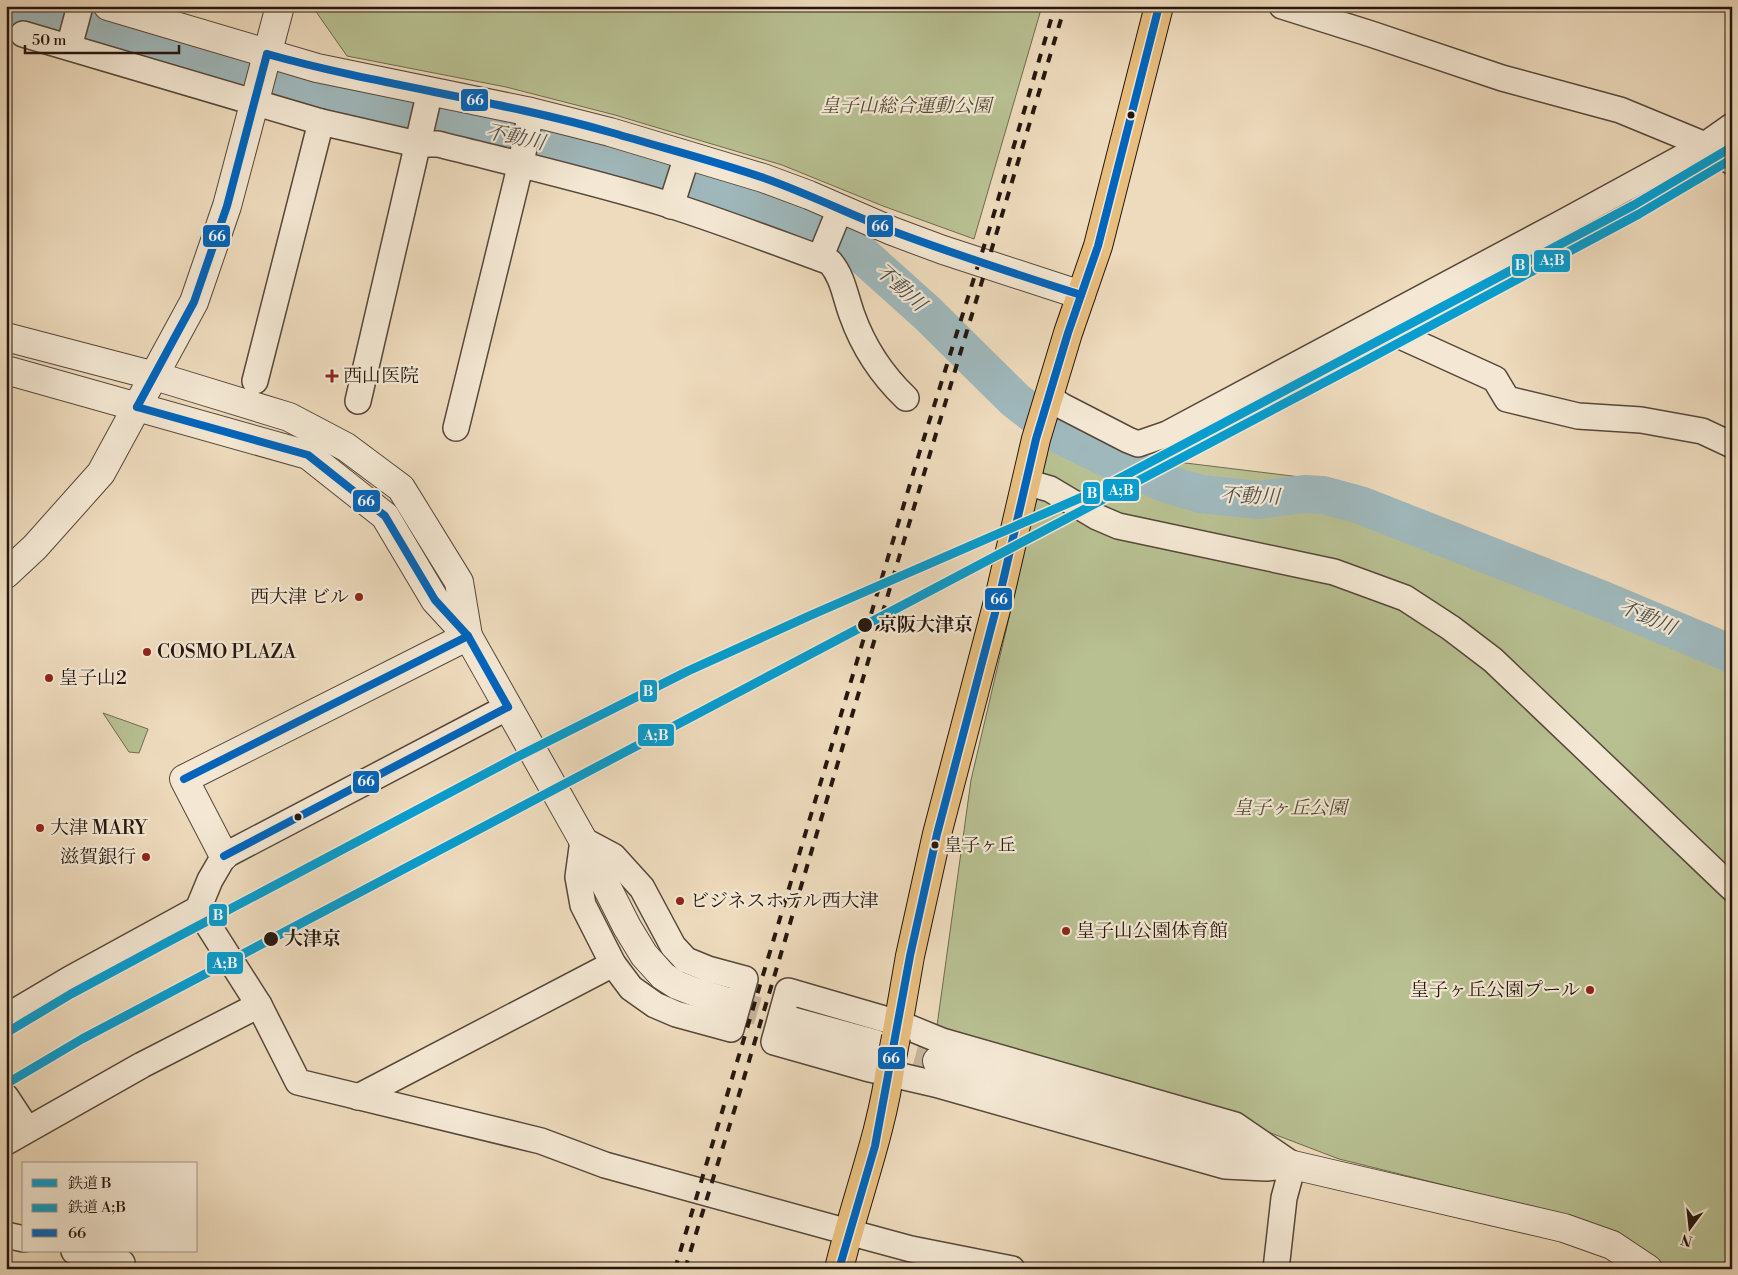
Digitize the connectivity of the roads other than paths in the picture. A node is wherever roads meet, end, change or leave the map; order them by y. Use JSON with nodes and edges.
{"nodes":[{"id":1,"x":80,"y":6,"type":"edge"},
{"id":2,"x":108,"y":6,"type":"edge"},
{"id":3,"x":280,"y":6,"type":"edge"},
{"id":4,"x":1159,"y":6,"type":"edge"},
{"id":5,"x":1282,"y":6,"type":"edge"},
{"id":6,"x":22,"y":34,"type":"dead end"},
{"id":7,"x":69,"y":47,"type":"junction"},
{"id":8,"x":266,"y":60,"type":"junction"},
{"id":9,"x":430,"y":92,"type":"junction"},
{"id":10,"x":254,"y":103,"type":"junction"},
{"id":11,"x":531,"y":112,"type":"junction"},
{"id":12,"x":321,"y":122,"type":"junction"},
{"id":13,"x":1732,"y":126,"type":"edge"},
{"id":14,"x":417,"y":143,"type":"junction"},
{"id":15,"x":1705,"y":145,"type":"junction"},
{"id":16,"x":686,"y":156,"type":"junction"},
{"id":17,"x":1732,"y":162,"type":"edge"},
{"id":18,"x":520,"y":164,"type":"junction"},
{"id":19,"x":672,"y":205,"type":"junction"},
{"id":20,"x":840,"y":210,"type":"junction"},
{"id":21,"x":820,"y":258,"type":"junction"},
{"id":22,"x":1081,"y":295,"type":"junction"},
{"id":23,"x":1374,"y":324,"type":"junction"},
{"id":24,"x":6,"y":337,"type":"edge"},
{"id":25,"x":6,"y":370,"type":"edge"},
{"id":26,"x":155,"y":376,"type":"junction"},
{"id":27,"x":255,"y":381,"type":"dead end"},
{"id":28,"x":906,"y":398,"type":"dead end"},
{"id":29,"x":1047,"y":399,"type":"junction"},
{"id":30,"x":358,"y":401,"type":"dead end"},
{"id":31,"x":137,"y":406,"type":"junction"},
{"id":32,"x":456,"y":428,"type":"dead end"},
{"id":33,"x":1732,"y":445,"type":"edge"},
{"id":34,"x":1026,"y":482,"type":"junction"},
{"id":35,"x":6,"y":574,"type":"edge"},
{"id":36,"x":468,"y":636,"type":"junction"},
{"id":37,"x":508,"y":707,"type":"junction"},
{"id":38,"x":583,"y":840,"type":"junction"},
{"id":39,"x":224,"y":856,"type":"junction"},
{"id":40,"x":1732,"y":888,"type":"edge"},
{"id":41,"x":198,"y":909,"type":"junction"},
{"id":42,"x":613,"y":964,"type":"junction"},
{"id":43,"x":731,"y":1003,"type":"tunnel mouth"},
{"id":44,"x":259,"y":1005,"type":"junction"},
{"id":45,"x":6,"y":1017,"type":"edge"},
{"id":46,"x":791,"y":1020,"type":"tunnel mouth"},
{"id":47,"x":890,"y":1048,"type":"junction"},
{"id":48,"x":937,"y":1061,"type":"tunnel mouth"},
{"id":49,"x":6,"y":1097,"type":"edge"},
{"id":50,"x":358,"y":1097,"type":"junction"},
{"id":51,"x":16,"y":1136,"type":"edge"},
{"id":52,"x":1293,"y":1165,"type":"junction"},
{"id":53,"x":849,"y":1232,"type":"junction"},
{"id":54,"x":6,"y":1235,"type":"edge"},
{"id":55,"x":22,"y":1239,"type":"edge"},
{"id":56,"x":78,"y":1252,"type":"edge"},
{"id":57,"x":122,"y":1263,"type":"dead end"},
{"id":58,"x":839,"y":1269,"type":"edge"},
{"id":59,"x":1012,"y":1269,"type":"edge"},
{"id":60,"x":1276,"y":1269,"type":"edge"},
{"id":61,"x":1648,"y":1269,"type":"edge"}],
"edges":[{"from":1,"to":7,"type":"street"},
{"from":2,"to":8,"type":"street"},
{"from":3,"to":8,"type":"street"},
{"from":4,"to":22,"type":"main road"},
{"from":5,"to":15,"type":"street"},
{"from":6,"to":7,"type":"street"},
{"from":7,"to":10,"type":"street"},
{"from":8,"to":9,"type":"street"},
{"from":8,"to":10,"type":"street"},
{"from":9,"to":11,"type":"street"},
{"from":9,"to":14,"type":"street"},
{"from":10,"to":12,"type":"street"},
{"from":10,"to":26,"type":"street"},
{"from":11,"to":16,"type":"street"},
{"from":11,"to":18,"type":"street"},
{"from":12,"to":14,"type":"street"},
{"from":12,"to":27,"type":"street"},
{"from":13,"to":15,"type":"street"},
{"from":14,"to":18,"type":"street"},
{"from":14,"to":30,"type":"street"},
{"from":15,"to":17,"type":"street"},
{"from":15,"to":23,"type":"street"},
{"from":16,"to":19,"type":"street"},
{"from":16,"to":20,"type":"street"},
{"from":18,"to":19,"type":"street"},
{"from":18,"to":32,"type":"street"},
{"from":19,"to":21,"type":"street"},
{"from":20,"to":21,"type":"street"},
{"from":20,"to":22,"type":"street"},
{"from":21,"to":28,"type":"street"},
{"from":22,"to":29,"type":"main road"},
{"from":23,"to":29,"type":"street"},
{"from":23,"to":33,"type":"street"},
{"from":24,"to":26,"type":"street"},
{"from":25,"to":31,"type":"street"},
{"from":26,"to":31,"type":"street"},
{"from":26,"to":36,"type":"street"},
{"from":29,"to":34,"type":"main road"},
{"from":31,"to":35,"type":"street"},
{"from":31,"to":36,"type":"street"},
{"from":34,"to":40,"type":"street"},
{"from":34,"to":47,"type":"main road"},
{"from":36,"to":37,"type":"street"},
{"from":36,"to":39,"type":"street"},
{"from":37,"to":38,"type":"street"},
{"from":37,"to":39,"type":"street"},
{"from":38,"to":42,"type":"street"},
{"from":38,"to":42,"type":"street"},
{"from":38,"to":43,"type":"street"},
{"from":39,"to":41,"type":"street"},
{"from":41,"to":44,"type":"street"},
{"from":41,"to":45,"type":"street"},
{"from":42,"to":50,"type":"street"},
{"from":44,"to":50,"type":"street"},
{"from":44,"to":51,"type":"street"},
{"from":46,"to":47,"type":"street"},
{"from":47,"to":52,"type":"street"},
{"from":47,"to":52,"type":"street"},
{"from":47,"to":53,"type":"main road"},
{"from":48,"to":52,"type":"street"},
{"from":49,"to":51,"type":"street"},
{"from":50,"to":53,"type":"street"},
{"from":52,"to":60,"type":"street"},
{"from":52,"to":61,"type":"street"},
{"from":53,"to":58,"type":"main road"},
{"from":53,"to":59,"type":"street"},
{"from":54,"to":55,"type":"street"},
{"from":56,"to":57,"type":"street"}]}
